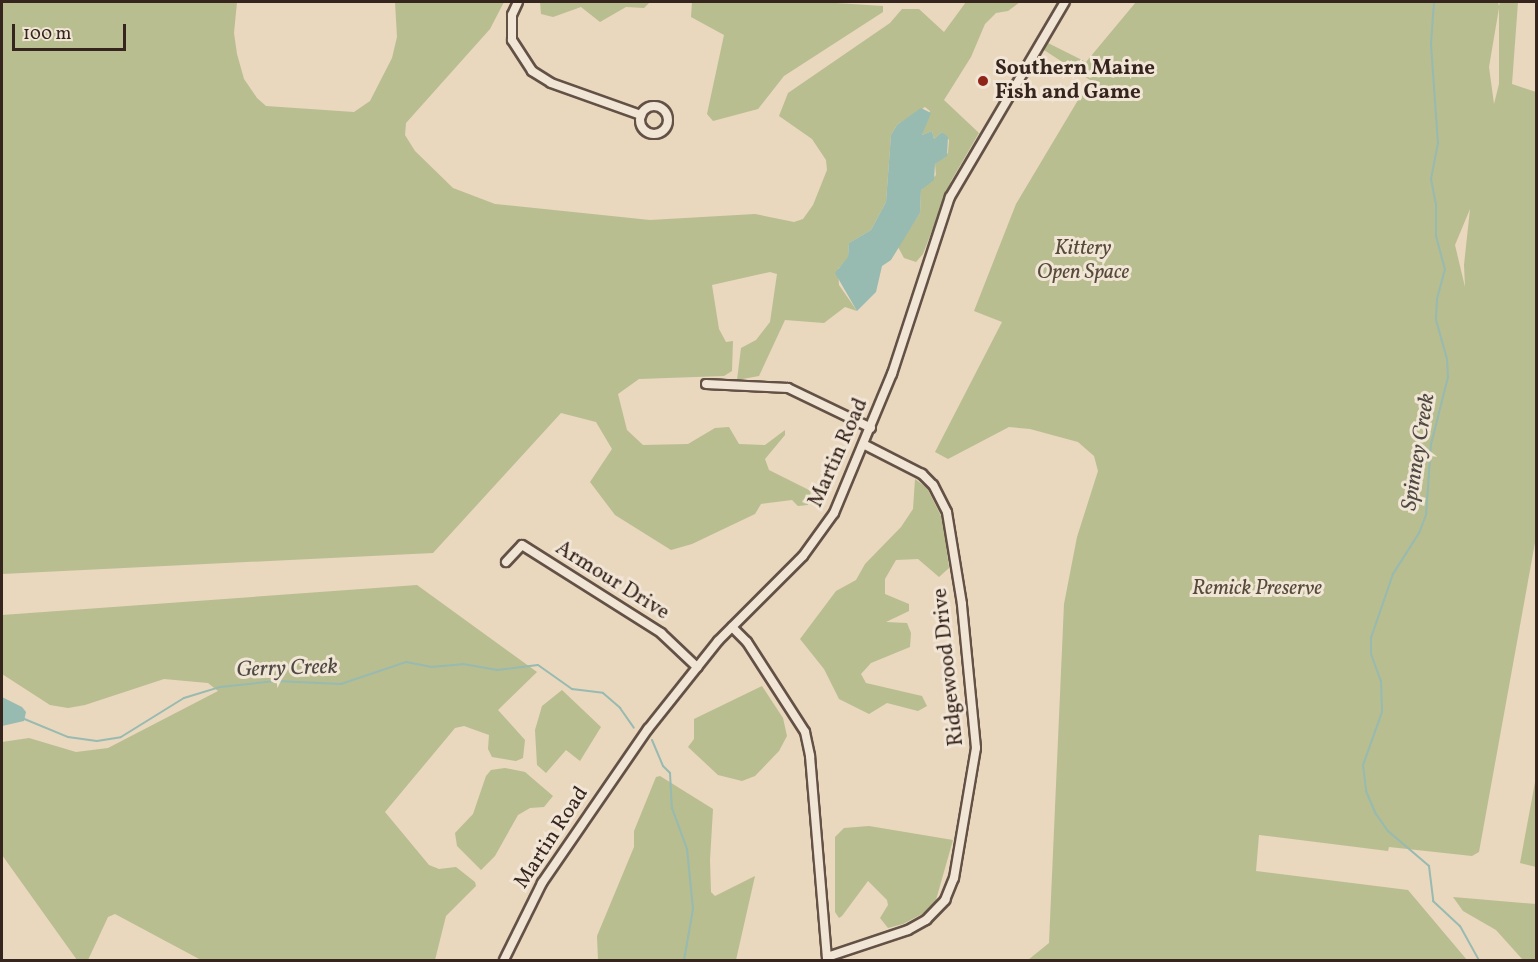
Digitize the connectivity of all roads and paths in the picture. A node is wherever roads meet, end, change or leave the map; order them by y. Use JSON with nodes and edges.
{"nodes":[{"id":1,"x":518,"y":2,"type":"edge"},
{"id":2,"x":1065,"y":2,"type":"edge"},
{"id":3,"x":641,"y":115,"type":"dead end"},
{"id":4,"x":706,"y":384,"type":"dead end"},
{"id":5,"x":871,"y":428,"type":"junction"},
{"id":6,"x":865,"y":445,"type":"junction"},
{"id":7,"x":506,"y":562,"type":"dead end"},
{"id":8,"x":732,"y":627,"type":"junction"},
{"id":9,"x":697,"y":667,"type":"junction"},
{"id":10,"x":827,"y":959,"type":"edge"},
{"id":11,"x":504,"y":960,"type":"edge"}],
"edges":[{"from":1,"to":3,"type":"street"},
{"from":2,"to":5,"type":"street","name":"Martin Road"},
{"from":4,"to":5,"type":"street"},
{"from":5,"to":6,"type":"street","name":"Martin Road"},
{"from":6,"to":8,"type":"street","name":"Martin Road"},
{"from":6,"to":10,"type":"street","name":"Ridgewood Drive"},
{"from":7,"to":9,"type":"street","name":"Armour Drive"},
{"from":8,"to":9,"type":"street","name":"Martin Road"},
{"from":8,"to":10,"type":"street","name":"Ridgewood Drive"},
{"from":9,"to":11,"type":"street","name":"Martin Road"}]}
